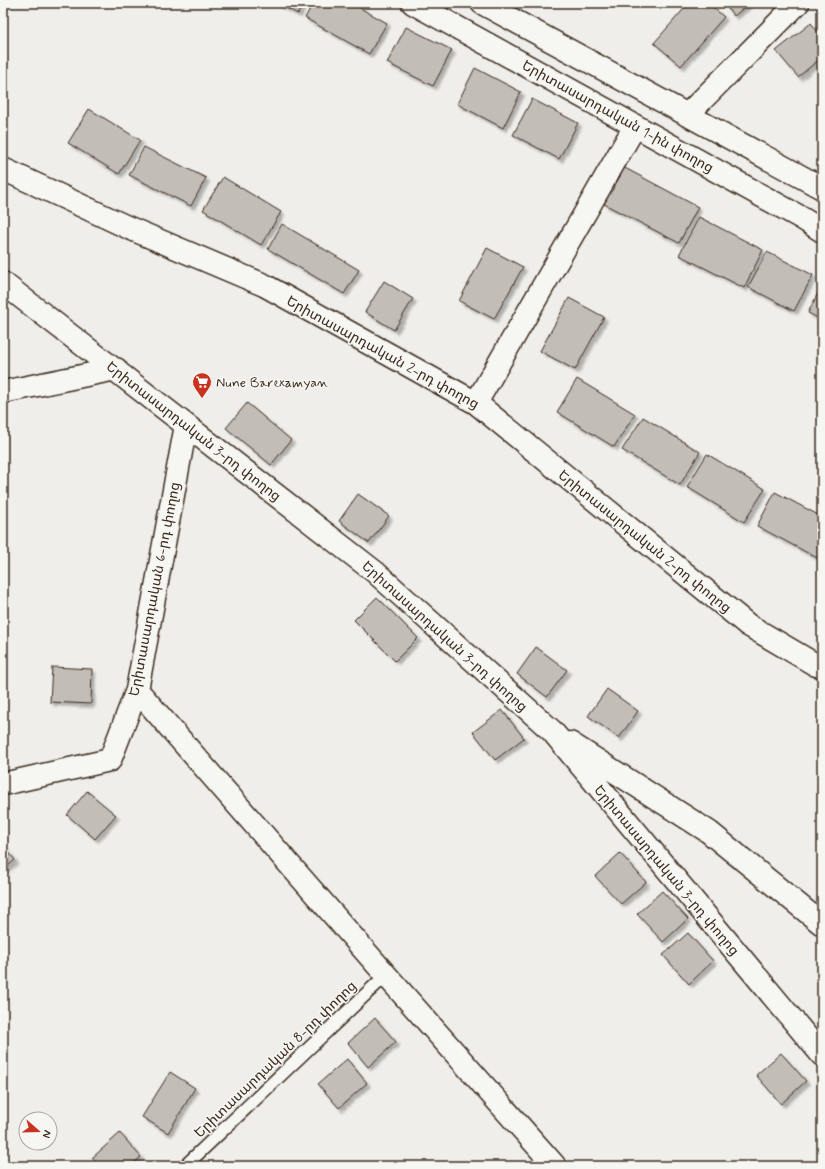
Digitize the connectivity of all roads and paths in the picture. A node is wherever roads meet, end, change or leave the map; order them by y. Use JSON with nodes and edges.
{"nodes":[{"id":1,"x":413,"y":3,"type":"edge"},
{"id":2,"x":482,"y":3,"type":"edge"},
{"id":3,"x":798,"y":3,"type":"edge"},
{"id":4,"x":687,"y":115,"type":"junction"},
{"id":5,"x":635,"y":126,"type":"junction"},
{"id":6,"x":3,"y":169,"type":"edge"},
{"id":7,"x":822,"y":188,"type":"edge"},
{"id":8,"x":822,"y":231,"type":"edge"},
{"id":9,"x":3,"y":283,"type":"edge"},
{"id":10,"x":116,"y":370,"type":"junction"},
{"id":11,"x":3,"y":392,"type":"edge"},
{"id":12,"x":476,"y":403,"type":"junction"},
{"id":13,"x":186,"y":425,"type":"junction"},
{"id":14,"x":822,"y":666,"type":"edge"},
{"id":15,"x":137,"y":690,"type":"junction"},
{"id":16,"x":552,"y":731,"type":"junction"},
{"id":17,"x":3,"y":784,"type":"edge"},
{"id":18,"x":822,"y":924,"type":"edge"},
{"id":19,"x":386,"y":975,"type":"junction"},
{"id":20,"x":822,"y":1055,"type":"edge"},
{"id":21,"x":185,"y":1166,"type":"edge"},
{"id":22,"x":555,"y":1166,"type":"edge"}],
"edges":[{"from":1,"to":5,"type":"street","name":"Երիտասարդական 1-ին փողոց"},
{"from":2,"to":4,"type":"street"},
{"from":3,"to":4,"type":"street"},
{"from":4,"to":7,"type":"street"},
{"from":5,"to":8,"type":"street","name":"Երիտասարդական 1-ին փողոց"},
{"from":5,"to":12,"type":"street"},
{"from":6,"to":12,"type":"street","name":"Երիտասարդական 2-րդ փողոց"},
{"from":9,"to":10,"type":"street","name":"Երիտասարդական 3-րդ փողոց"},
{"from":10,"to":11,"type":"street"},
{"from":10,"to":13,"type":"street","name":"Երիտասարդական 3-րդ փողոց"},
{"from":12,"to":14,"type":"street","name":"Երիտասարդական 2-րդ փողոց"},
{"from":13,"to":15,"type":"street","name":"Երիտասարդական 6-րդ փողոց"},
{"from":13,"to":16,"type":"street","name":"Երիտասարդական 3-րդ փողոց"},
{"from":15,"to":17,"type":"street","name":"Երիտասարդական 6-րդ փողոց"},
{"from":15,"to":19,"type":"street"},
{"from":16,"to":18,"type":"street"},
{"from":16,"to":20,"type":"street","name":"Երիտասարդական 3-րդ փողոց"},
{"from":19,"to":21,"type":"lane","name":"Երիտասարդական 8-րդ փողոց"},
{"from":19,"to":22,"type":"street"}]}
